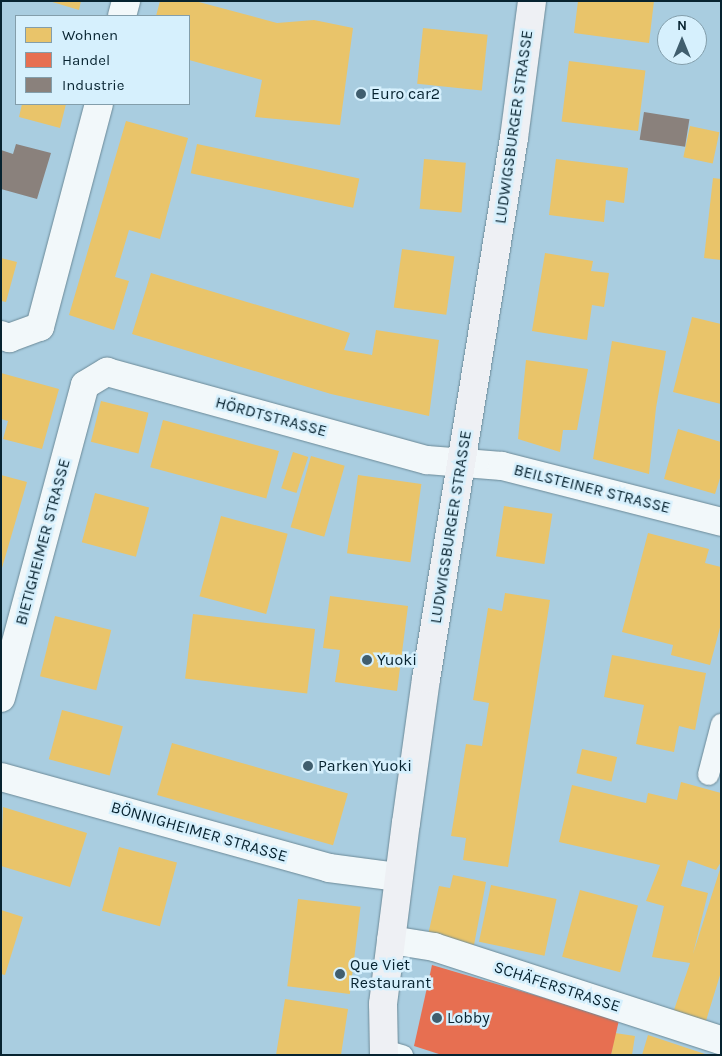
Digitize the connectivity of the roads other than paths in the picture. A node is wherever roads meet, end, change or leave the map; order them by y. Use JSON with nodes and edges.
{"nodes":[{"id":1,"x":126,"y":1,"type":"edge"},
{"id":2,"x":532,"y":1,"type":"edge"},
{"id":3,"x":122,"y":15,"type":"edge"},
{"id":4,"x":99,"y":105,"type":"edge"},
{"id":5,"x":1,"y":336,"type":"edge"},
{"id":6,"x":85,"y":385,"type":"joint"},
{"id":7,"x":462,"y":462,"type":"junction"},
{"id":8,"x":721,"y":522,"type":"edge"},
{"id":9,"x":1,"y":698,"type":"edge"},
{"id":10,"x":721,"y":724,"type":"edge"},
{"id":11,"x":708,"y":774,"type":"dead end"},
{"id":12,"x":1,"y":777,"type":"edge"},
{"id":13,"x":398,"y":877,"type":"junction"},
{"id":14,"x":391,"y":940,"type":"junction"},
{"id":15,"x":721,"y":1040,"type":"edge"},
{"id":16,"x":390,"y":1053,"type":"edge"}],
"edges":[{"from":1,"to":3,"type":"street"},
{"from":2,"to":7,"type":"main road","name":"LUDWIGSBURGER STRASSE"},
{"from":4,"to":5,"type":"street"},
{"from":6,"to":7,"type":"street","name":"HÖRDTSTRASSE"},
{"from":6,"to":9,"type":"street","name":"BIETIGHEIMER STRASSE"},
{"from":7,"to":8,"type":"street","name":"BEILSTEINER STRASSE"},
{"from":7,"to":13,"type":"main road","name":"LUDWIGSBURGER STRASSE"},
{"from":10,"to":11,"type":"lane"},
{"from":12,"to":13,"type":"street","name":"BÖNNIGHEIMER STRASSE"},
{"from":13,"to":14,"type":"main road","name":"LUDWIGSBURGER STRASSE"},
{"from":14,"to":15,"type":"street","name":"SCHÄFERSTRASSE"},
{"from":14,"to":16,"type":"main road","name":"LUDWIGSBURGER STRASSE"}]}
